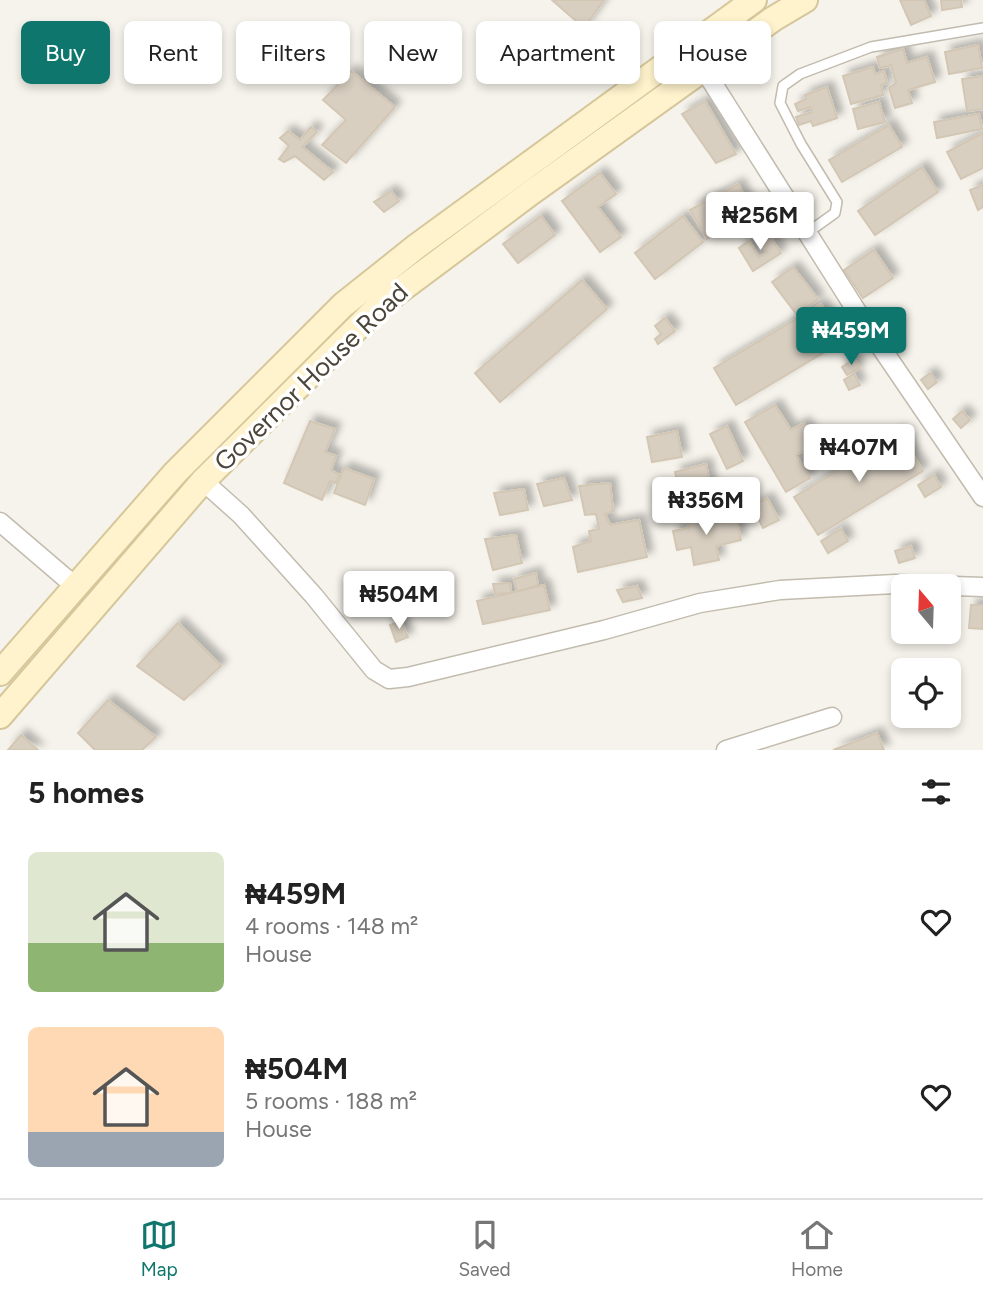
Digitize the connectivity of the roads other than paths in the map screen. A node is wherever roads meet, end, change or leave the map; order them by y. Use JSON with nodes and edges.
{"nodes":[{"id":1,"x":754,"y":0,"type":"edge"},
{"id":2,"x":805,"y":0,"type":"edge"},
{"id":3,"x":725,"y":21,"type":"edge"},
{"id":4,"x":770,"y":21,"type":"edge"},
{"id":5,"x":983,"y":28,"type":"edge"},
{"id":6,"x":654,"y":73,"type":"edge"},
{"id":7,"x":681,"y":84,"type":"edge"},
{"id":8,"x":713,"y":84,"type":"edge"},
{"id":9,"x":807,"y":233,"type":"junction"},
{"id":10,"x":203,"y":481,"type":"junction"},
{"id":11,"x":983,"y":496,"type":"edge"},
{"id":12,"x":0,"y":522,"type":"edge"},
{"id":13,"x":76,"y":587,"type":"junction"},
{"id":14,"x":983,"y":587,"type":"edge"},
{"id":15,"x":0,"y":673,"type":"edge"},
{"id":16,"x":0,"y":716,"type":"edge"},
{"id":17,"x":832,"y":717,"type":"dead end"},
{"id":18,"x":726,"y":750,"type":"edge"}],
"edges":[{"from":1,"to":3,"type":"main road","name":"Governor House Road"},
{"from":2,"to":4,"type":"main road","name":"Governor House Road"},
{"from":5,"to":9,"type":"lane"},
{"from":6,"to":13,"type":"main road","name":"Governor House Road"},
{"from":7,"to":10,"type":"main road","name":"Governor House Road"},
{"from":8,"to":9,"type":"street"},
{"from":9,"to":11,"type":"street"},
{"from":10,"to":14,"type":"street"},
{"from":10,"to":16,"type":"main road","name":"Governor House Road"},
{"from":12,"to":13,"type":"street"},
{"from":13,"to":15,"type":"main road","name":"Governor House Road"},
{"from":17,"to":18,"type":"street"}]}
